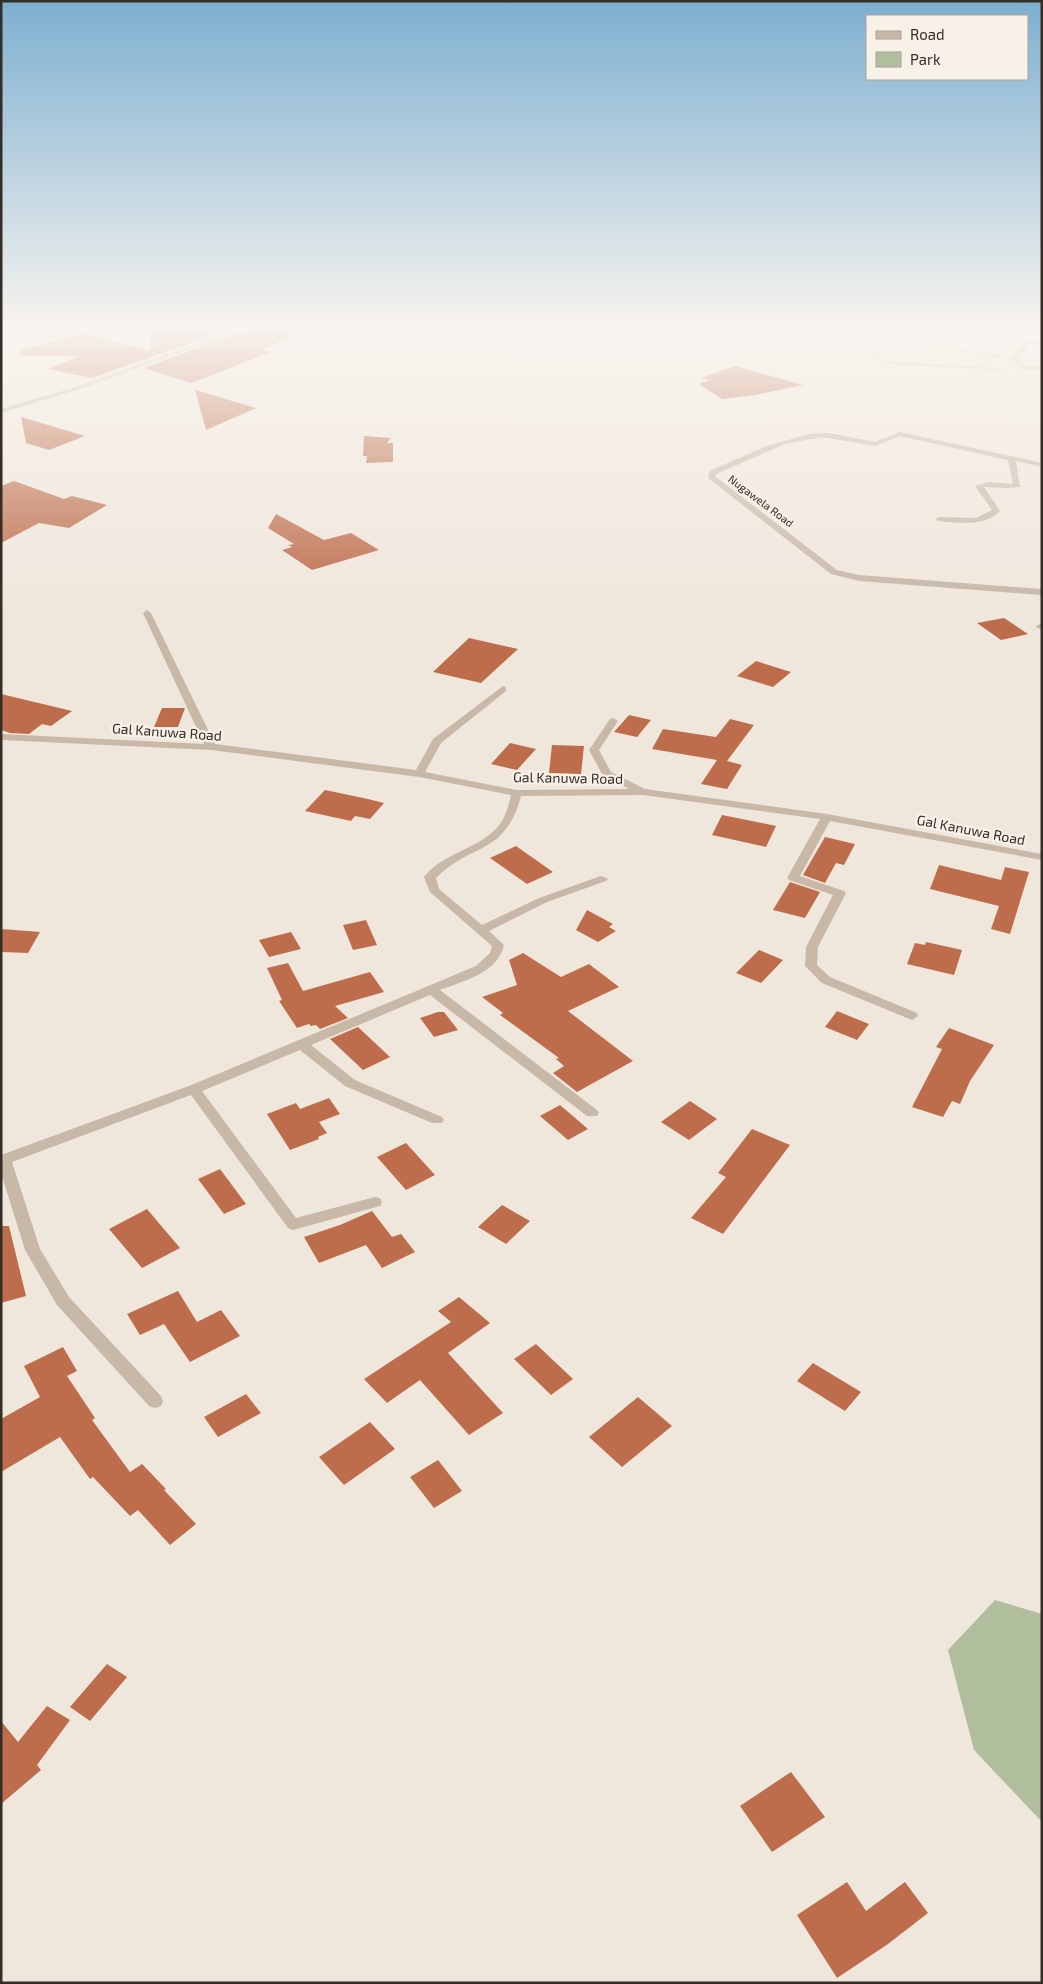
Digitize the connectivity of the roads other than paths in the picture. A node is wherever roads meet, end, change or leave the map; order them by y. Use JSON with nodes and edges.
{"nodes":[{"id":1,"x":1011,"y":457,"type":"junction"},
{"id":2,"x":1042,"y":465,"type":"edge"},
{"id":3,"x":940,"y":519,"type":"dead end"},
{"id":4,"x":1042,"y":592,"type":"edge"},
{"id":5,"x":147,"y":613,"type":"dead end"},
{"id":6,"x":503,"y":689,"type":"dead end"},
{"id":7,"x":613,"y":721,"type":"dead end"},
{"id":8,"x":1,"y":736,"type":"edge"},
{"id":9,"x":211,"y":747,"type":"junction"},
{"id":10,"x":419,"y":774,"type":"junction"},
{"id":11,"x":643,"y":792,"type":"junction"},
{"id":12,"x":517,"y":793,"type":"junction"},
{"id":13,"x":827,"y":817,"type":"junction"},
{"id":14,"x":1042,"y":857,"type":"edge"},
{"id":15,"x":602,"y":878,"type":"dead end"},
{"id":16,"x":481,"y":930,"type":"junction"},
{"id":17,"x":432,"y":990,"type":"junction"},
{"id":18,"x":912,"y":1016,"type":"dead end"},
{"id":19,"x":301,"y":1044,"type":"junction"},
{"id":20,"x":194,"y":1089,"type":"junction"},
{"id":21,"x":592,"y":1113,"type":"dead end"},
{"id":22,"x":437,"y":1120,"type":"dead end"},
{"id":23,"x":3,"y":1159,"type":"edge"},
{"id":24,"x":375,"y":1202,"type":"dead end"},
{"id":25,"x":156,"y":1401,"type":"dead end"}],
"edges":[{"from":1,"to":2,"type":"street","name":"Nugawela Road"},
{"from":1,"to":3,"type":"street"},
{"from":1,"to":4,"type":"street","name":"Nugawela Road"},
{"from":5,"to":9,"type":"street"},
{"from":6,"to":10,"type":"street"},
{"from":7,"to":11,"type":"street"},
{"from":8,"to":9,"type":"street","name":"Gal Kanuwa Road"},
{"from":9,"to":10,"type":"street","name":"Gal Kanuwa Road"},
{"from":10,"to":12,"type":"street","name":"Gal Kanuwa Road"},
{"from":11,"to":12,"type":"street","name":"Gal Kanuwa Road"},
{"from":11,"to":13,"type":"street","name":"Gal Kanuwa Road"},
{"from":12,"to":16,"type":"street"},
{"from":13,"to":14,"type":"street","name":"Gal Kanuwa Road"},
{"from":13,"to":18,"type":"street"},
{"from":15,"to":16,"type":"street"},
{"from":16,"to":17,"type":"street"},
{"from":17,"to":19,"type":"street"},
{"from":17,"to":21,"type":"street"},
{"from":19,"to":20,"type":"street"},
{"from":19,"to":22,"type":"street"},
{"from":20,"to":23,"type":"street"},
{"from":20,"to":24,"type":"street"},
{"from":23,"to":25,"type":"street"}]}
